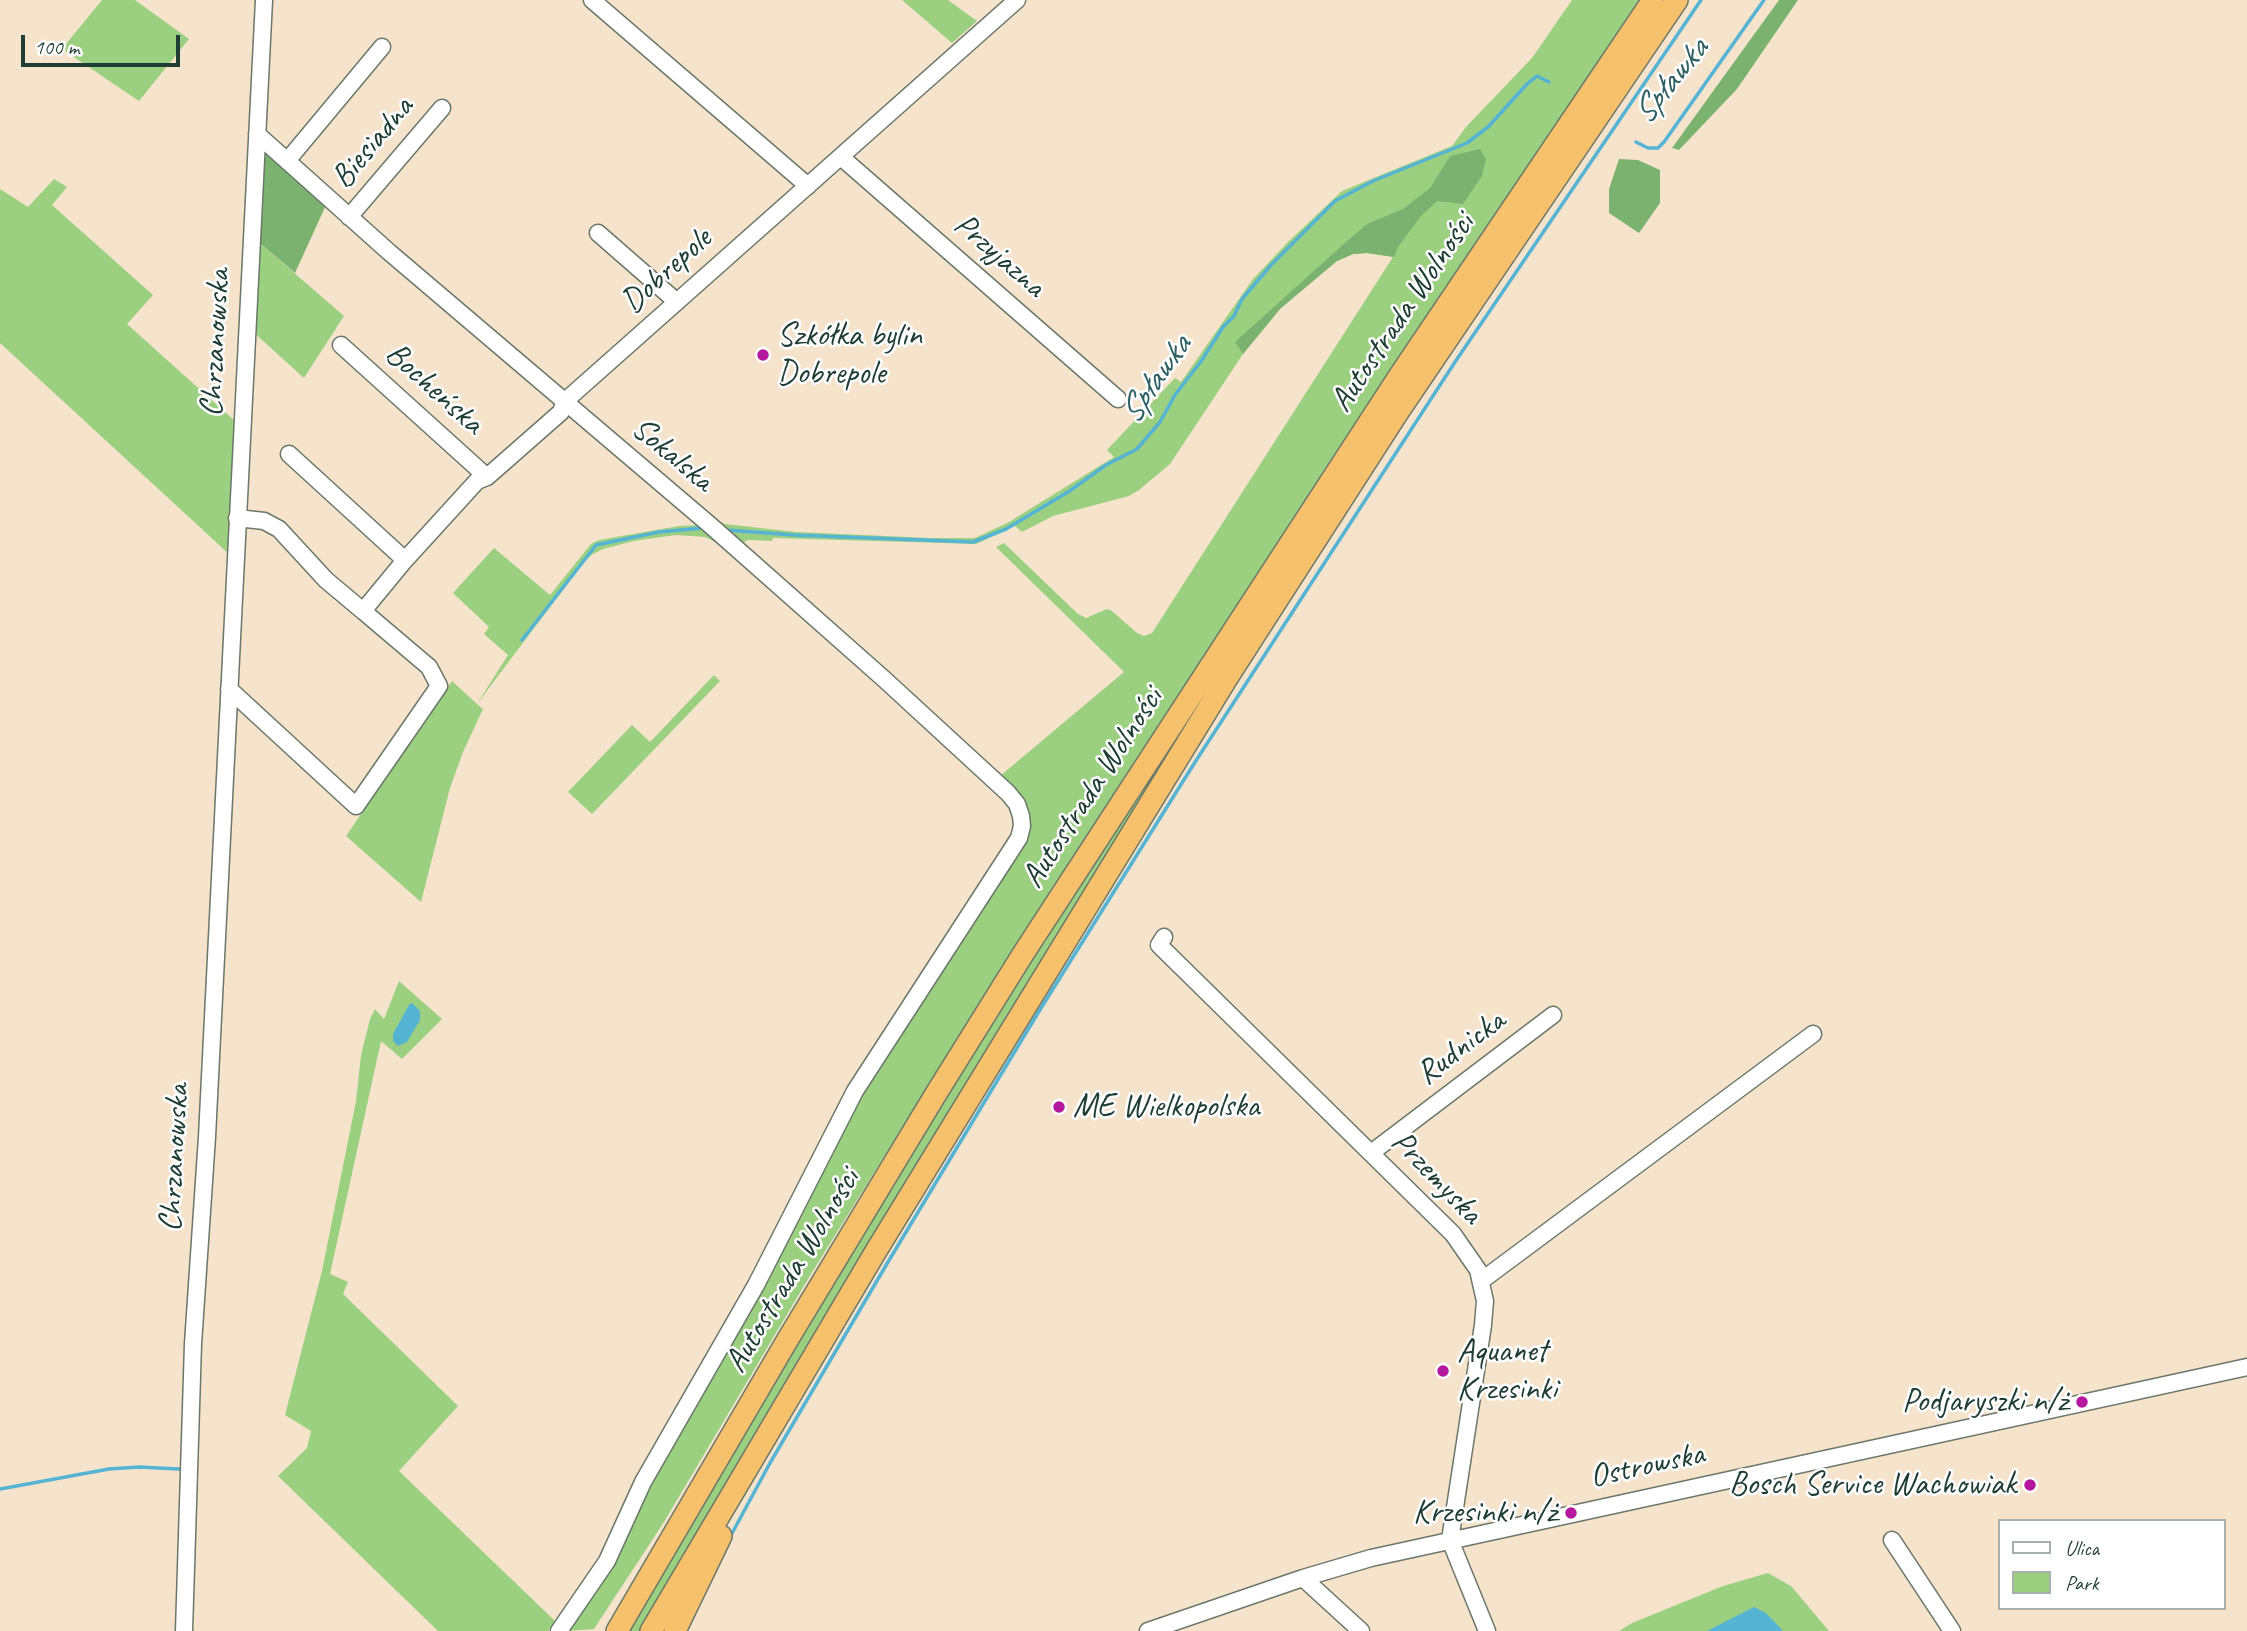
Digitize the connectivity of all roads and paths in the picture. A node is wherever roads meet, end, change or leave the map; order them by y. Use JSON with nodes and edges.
{"nodes":[{"id":1,"x":264,"y":0,"type":"edge"},
{"id":2,"x":592,"y":0,"type":"edge"},
{"id":3,"x":1017,"y":0,"type":"edge"},
{"id":4,"x":1653,"y":0,"type":"edge"},
{"id":5,"x":1676,"y":0,"type":"edge"},
{"id":6,"x":382,"y":47,"type":"dead end"},
{"id":7,"x":442,"y":108,"type":"dead end"},
{"id":8,"x":257,"y":134,"type":"junction"},
{"id":9,"x":841,"y":157,"type":"junction"},
{"id":10,"x":287,"y":161,"type":"junction"},
{"id":11,"x":808,"y":186,"type":"junction"},
{"id":12,"x":349,"y":217,"type":"junction"},
{"id":13,"x":598,"y":233,"type":"dead end"},
{"id":14,"x":677,"y":302,"type":"junction"},
{"id":15,"x":341,"y":345,"type":"dead end"},
{"id":16,"x":1118,"y":399,"type":"dead end"},
{"id":17,"x":564,"y":402,"type":"junction"},
{"id":18,"x":289,"y":454,"type":"dead end"},
{"id":19,"x":487,"y":477,"type":"junction"},
{"id":20,"x":237,"y":518,"type":"junction"},
{"id":21,"x":405,"y":560,"type":"junction"},
{"id":22,"x":363,"y":611,"type":"junction"},
{"id":23,"x":229,"y":689,"type":"junction"},
{"id":24,"x":1164,"y":937,"type":"dead end"},
{"id":25,"x":1553,"y":1016,"type":"dead end"},
{"id":26,"x":1813,"y":1034,"type":"dead end"},
{"id":27,"x":1371,"y":1153,"type":"junction"},
{"id":28,"x":1481,"y":1281,"type":"junction"},
{"id":29,"x":2247,"y":1367,"type":"edge"},
{"id":30,"x":782,"y":1407,"type":"junction"},
{"id":31,"x":676,"y":1529,"type":"junction"},
{"id":32,"x":1450,"y":1540,"type":"junction"},
{"id":33,"x":1892,"y":1540,"type":"dead end"},
{"id":34,"x":1303,"y":1578,"type":"junction"},
{"id":35,"x":1178,"y":1626,"type":"edge"},
{"id":36,"x":184,"y":1631,"type":"edge"},
{"id":37,"x":558,"y":1631,"type":"edge"},
{"id":38,"x":601,"y":1631,"type":"edge"},
{"id":39,"x":617,"y":1631,"type":"edge"},
{"id":40,"x":651,"y":1631,"type":"edge"},
{"id":41,"x":676,"y":1631,"type":"edge"},
{"id":42,"x":1148,"y":1631,"type":"edge"},
{"id":43,"x":1361,"y":1631,"type":"edge"},
{"id":44,"x":1487,"y":1631,"type":"edge"},
{"id":45,"x":1952,"y":1631,"type":"edge"}],
"edges":[{"from":1,"to":8,"type":"street","name":"Chrzanowska"},
{"from":2,"to":11,"type":"street"},
{"from":3,"to":9,"type":"street","name":"Dobrepole"},
{"from":4,"to":31,"type":"highway","name":"Autostrada Wolności"},
{"from":5,"to":30,"type":"highway","name":"Autostrada Wolności"},
{"from":6,"to":10,"type":"street"},
{"from":7,"to":12,"type":"street","name":"Biesiadna"},
{"from":8,"to":10,"type":"street","name":"Sokalska"},
{"from":8,"to":20,"type":"street","name":"Chrzanowska"},
{"from":9,"to":11,"type":"street","name":"Dobrepole"},
{"from":9,"to":16,"type":"street","name":"Przyjazna"},
{"from":10,"to":12,"type":"street","name":"Sokalska"},
{"from":11,"to":14,"type":"street","name":"Dobrepole"},
{"from":12,"to":17,"type":"street","name":"Sokalska"},
{"from":13,"to":14,"type":"street"},
{"from":14,"to":17,"type":"street","name":"Dobrepole"},
{"from":15,"to":19,"type":"street","name":"Bocheńska"},
{"from":17,"to":19,"type":"street","name":"Bocheńska"},
{"from":17,"to":37,"type":"street","name":"Sokalska"},
{"from":18,"to":21,"type":"street"},
{"from":19,"to":21,"type":"street","name":"Bocheńska"},
{"from":20,"to":22,"type":"street"},
{"from":20,"to":23,"type":"street","name":"Chrzanowska"},
{"from":21,"to":22,"type":"street","name":"Bocheńska"},
{"from":22,"to":23,"type":"street"},
{"from":23,"to":36,"type":"street","name":"Chrzanowska"},
{"from":24,"to":27,"type":"street","name":"Przemyska"},
{"from":25,"to":27,"type":"street","name":"Rudnicka"},
{"from":26,"to":28,"type":"street"},
{"from":27,"to":28,"type":"street","name":"Przemyska"},
{"from":28,"to":32,"type":"street","name":"Przemyska"},
{"from":29,"to":32,"type":"street","name":"Ostrowska"},
{"from":30,"to":40,"type":"highway","name":"Autostrada Wolności"},
{"from":30,"to":41,"type":"highway"},
{"from":31,"to":38,"type":"highway"},
{"from":31,"to":39,"type":"highway","name":"Autostrada Wolności"},
{"from":32,"to":34,"type":"street","name":"Ostrowska"},
{"from":32,"to":44,"type":"street"},
{"from":33,"to":45,"type":"street"},
{"from":34,"to":35,"type":"street","name":"Ostrowska"},
{"from":34,"to":43,"type":"street"},
{"from":35,"to":42,"type":"street","name":"Ostrowska"}]}
